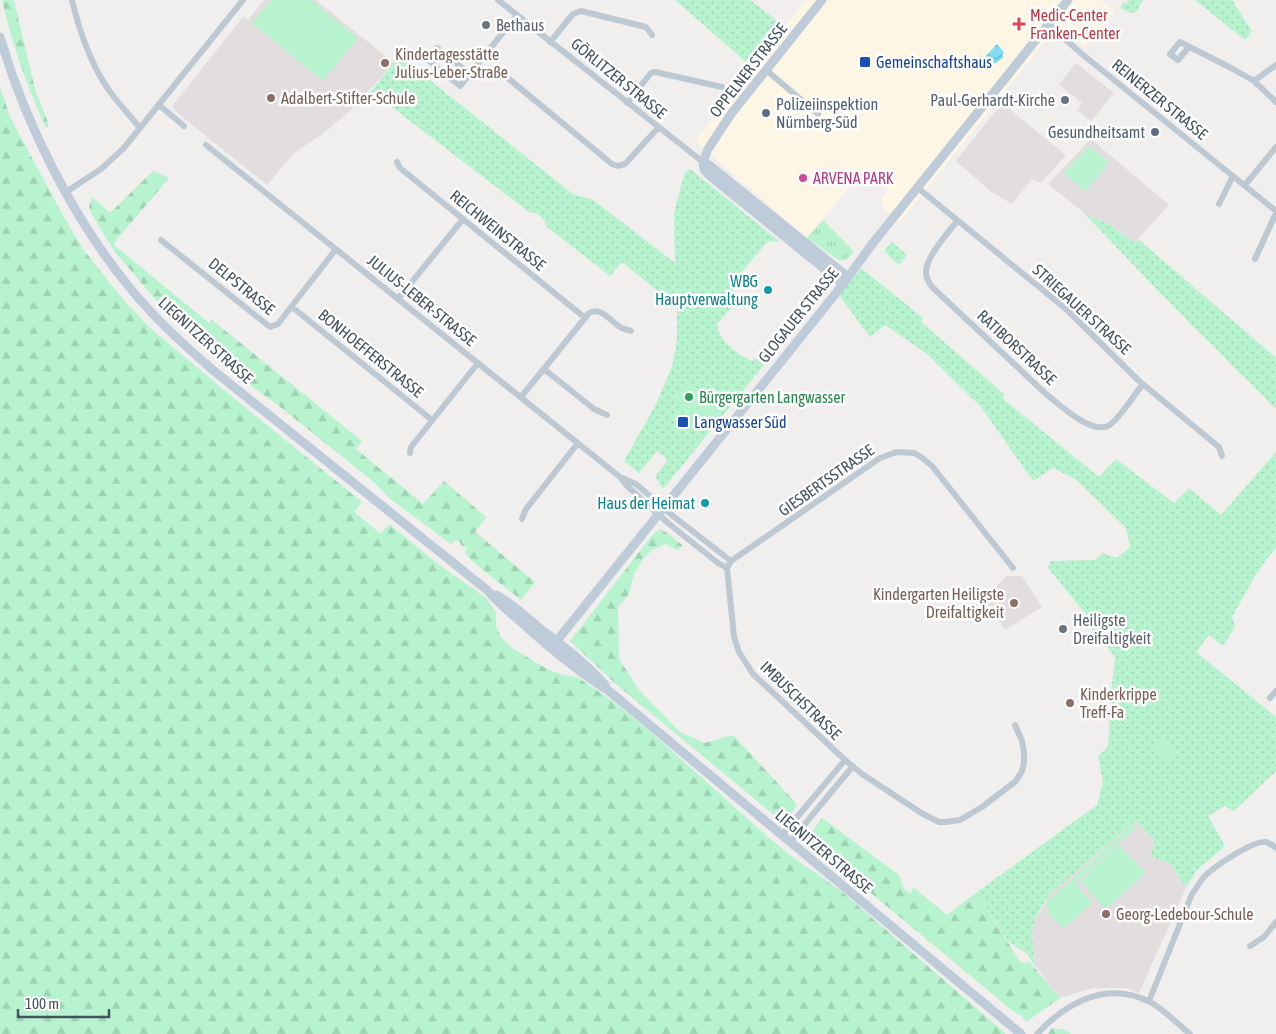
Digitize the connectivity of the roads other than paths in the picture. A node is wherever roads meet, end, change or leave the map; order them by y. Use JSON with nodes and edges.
{"nodes":[{"id":1,"x":72,"y":0,"type":"edge"},
{"id":2,"x":243,"y":0,"type":"edge"},
{"id":3,"x":498,"y":0,"type":"edge"},
{"id":4,"x":822,"y":0,"type":"edge"},
{"id":5,"x":1068,"y":0,"type":"edge"},
{"id":6,"x":517,"y":15,"type":"junction"},
{"id":7,"x":1048,"y":25,"type":"junction"},
{"id":8,"x":652,"y":35,"type":"dead end"},
{"id":9,"x":0,"y":37,"type":"edge"},
{"id":10,"x":550,"y":42,"type":"junction"},
{"id":11,"x":1189,"y":47,"type":"dead end"},
{"id":12,"x":1276,"y":65,"type":"edge"},
{"id":13,"x":498,"y":70,"type":"dead end"},
{"id":14,"x":766,"y":70,"type":"junction"},
{"id":15,"x":470,"y":74,"type":"junction"},
{"id":16,"x":1254,"y":82,"type":"junction"},
{"id":17,"x":722,"y":87,"type":"dead end"},
{"id":18,"x":1276,"y":102,"type":"edge"},
{"id":19,"x":627,"y":104,"type":"junction"},
{"id":20,"x":159,"y":105,"type":"junction"},
{"id":21,"x":818,"y":114,"type":"dead end"},
{"id":22,"x":184,"y":126,"type":"dead end"},
{"id":23,"x":140,"y":127,"type":"junction"},
{"id":24,"x":658,"y":128,"type":"junction"},
{"id":25,"x":206,"y":145,"type":"dead end"},
{"id":26,"x":1276,"y":147,"type":"edge"},
{"id":27,"x":397,"y":162,"type":"dead end"},
{"id":28,"x":703,"y":162,"type":"junction"},
{"id":29,"x":1233,"y":176,"type":"junction"},
{"id":30,"x":1246,"y":185,"type":"junction"},
{"id":31,"x":918,"y":188,"type":"junction"},
{"id":32,"x":66,"y":192,"type":"junction"},
{"id":33,"x":1219,"y":204,"type":"dead end"},
{"id":34,"x":1276,"y":212,"type":"edge"},
{"id":35,"x":463,"y":219,"type":"junction"},
{"id":36,"x":957,"y":221,"type":"junction"},
{"id":37,"x":161,"y":240,"type":"dead end"},
{"id":38,"x":336,"y":249,"type":"junction"},
{"id":39,"x":1255,"y":259,"type":"dead end"},
{"id":40,"x":846,"y":280,"type":"junction"},
{"id":41,"x":398,"y":298,"type":"junction"},
{"id":42,"x":292,"y":307,"type":"junction"},
{"id":43,"x":584,"y":317,"type":"junction"},
{"id":44,"x":631,"y":331,"type":"dead end"},
{"id":45,"x":478,"y":362,"type":"junction"},
{"id":46,"x":544,"y":369,"type":"junction"},
{"id":47,"x":1143,"y":384,"type":"junction"},
{"id":48,"x":521,"y":397,"type":"junction"},
{"id":49,"x":607,"y":415,"type":"dead end"},
{"id":50,"x":432,"y":420,"type":"junction"},
{"id":51,"x":578,"y":443,"type":"junction"},
{"id":52,"x":410,"y":453,"type":"dead end"},
{"id":53,"x":1222,"y":456,"type":"dead end"},
{"id":54,"x":661,"y":511,"type":"junction"},
{"id":55,"x":522,"y":519,"type":"dead end"},
{"id":56,"x":731,"y":561,"type":"junction"},
{"id":57,"x":727,"y":568,"type":"junction"},
{"id":58,"x":1013,"y":568,"type":"dead end"},
{"id":59,"x":553,"y":644,"type":"junction"},
{"id":60,"x":1276,"y":691,"type":"edge"},
{"id":61,"x":1270,"y":698,"type":"dead end"},
{"id":62,"x":1015,"y":725,"type":"dead end"},
{"id":63,"x":845,"y":760,"type":"junction"},
{"id":64,"x":853,"y":766,"type":"junction"},
{"id":65,"x":782,"y":835,"type":"junction"},
{"id":66,"x":790,"y":842,"type":"junction"},
{"id":67,"x":1276,"y":848,"type":"edge"},
{"id":68,"x":1276,"y":922,"type":"edge"},
{"id":69,"x":1250,"y":946,"type":"dead end"},
{"id":70,"x":1149,"y":1001,"type":"junction"},
{"id":71,"x":1021,"y":1034,"type":"edge"},
{"id":72,"x":1038,"y":1034,"type":"edge"},
{"id":73,"x":1190,"y":1034,"type":"edge"}],
"edges":[{"from":1,"to":23,"type":"street"},
{"from":2,"to":20,"type":"street"},
{"from":3,"to":6,"type":"street","name":"GÖRLITZER STRASSE"},
{"from":4,"to":14,"type":"main road","name":"OPPELNER STRASSE"},
{"from":5,"to":7,"type":"main road","name":"GLOGAUER STRASSE"},
{"from":6,"to":10,"type":"street","name":"GÖRLITZER STRASSE"},
{"from":6,"to":15,"type":"street"},
{"from":7,"to":29,"type":"street","name":"REINERZER STRASSE"},
{"from":7,"to":31,"type":"main road","name":"GLOGAUER STRASSE"},
{"from":8,"to":10,"type":"street"},
{"from":9,"to":32,"type":"main road","name":"LIEGNITZER STRASSE"},
{"from":10,"to":19,"type":"street","name":"GÖRLITZER STRASSE"},
{"from":11,"to":16,"type":"street"},
{"from":12,"to":16,"type":"street"},
{"from":13,"to":24,"type":"street"},
{"from":14,"to":21,"type":"street"},
{"from":14,"to":28,"type":"main road","name":"OPPELNER STRASSE"},
{"from":15,"to":15,"type":"street"},
{"from":16,"to":18,"type":"street"},
{"from":17,"to":19,"type":"street"},
{"from":19,"to":24,"type":"street","name":"GÖRLITZER STRASSE"},
{"from":20,"to":22,"type":"street"},
{"from":20,"to":23,"type":"street"},
{"from":23,"to":32,"type":"street"},
{"from":24,"to":28,"type":"street","name":"GÖRLITZER STRASSE"},
{"from":25,"to":38,"type":"street","name":"JULIUS-LEBER-STRASSE"},
{"from":26,"to":30,"type":"street"},
{"from":27,"to":35,"type":"street","name":"REICHWEINSTRASSE"},
{"from":28,"to":40,"type":"main road","name":"GÖRLITZER STRASSE"},
{"from":29,"to":30,"type":"street","name":"REINERZER STRASSE"},
{"from":29,"to":33,"type":"street"},
{"from":30,"to":34,"type":"street","name":"REINERZER STRASSE"},
{"from":31,"to":36,"type":"street","name":"STRIEGAUER STRASSE"},
{"from":31,"to":40,"type":"main road","name":"GLOGAUER STRASSE"},
{"from":32,"to":59,"type":"main road","name":"LIEGNITZER STRASSE"},
{"from":34,"to":39,"type":"street","name":"REINERZER STRASSE"},
{"from":35,"to":41,"type":"street"},
{"from":35,"to":43,"type":"street","name":"REICHWEINSTRASSE"},
{"from":36,"to":47,"type":"street","name":"STRIEGAUER STRASSE"},
{"from":36,"to":47,"type":"street","name":"RATIBORSTRASSE"},
{"from":37,"to":42,"type":"street","name":"DELPSTRASSE"},
{"from":38,"to":41,"type":"street","name":"JULIUS-LEBER-STRASSE"},
{"from":38,"to":42,"type":"street","name":"DELPSTRASSE"},
{"from":40,"to":54,"type":"main road","name":"GLOGAUER STRASSE"},
{"from":41,"to":45,"type":"street","name":"JULIUS-LEBER-STRASSE"},
{"from":42,"to":50,"type":"street","name":"BONHOEFFERSTRASSE"},
{"from":43,"to":44,"type":"street"},
{"from":43,"to":46,"type":"street"},
{"from":45,"to":48,"type":"street","name":"JULIUS-LEBER-STRASSE"},
{"from":45,"to":50,"type":"street"},
{"from":46,"to":48,"type":"street"},
{"from":46,"to":49,"type":"street"},
{"from":47,"to":53,"type":"street","name":"STRIEGAUER STRASSE"},
{"from":48,"to":51,"type":"street","name":"JULIUS-LEBER-STRASSE"},
{"from":50,"to":52,"type":"street"},
{"from":51,"to":54,"type":"street","name":"JULIUS-LEBER-STRASSE"},
{"from":51,"to":55,"type":"street"},
{"from":54,"to":56,"type":"street"},
{"from":54,"to":57,"type":"street"},
{"from":54,"to":59,"type":"main road","name":"GLOGAUER STRASSE"},
{"from":56,"to":57,"type":"street"},
{"from":56,"to":58,"type":"street","name":"GIESBERTSSTRASSE"},
{"from":57,"to":63,"type":"street","name":"IMBUSCHSTRASSE"},
{"from":59,"to":65,"type":"main road","name":"LIEGNITZER STRASSE"},
{"from":60,"to":61,"type":"street"},
{"from":62,"to":64,"type":"street","name":"IMBUSCHSTRASSE"},
{"from":63,"to":64,"type":"street","name":"IMBUSCHSTRASSE"},
{"from":63,"to":65,"type":"street","name":"IMBUSCHSTRASSE"},
{"from":64,"to":66,"type":"street"},
{"from":65,"to":66,"type":"main road","name":"LIEGNITZER STRASSE"},
{"from":66,"to":71,"type":"main road","name":"LIEGNITZER STRASSE"},
{"from":67,"to":70,"type":"street"},
{"from":68,"to":69,"type":"street"},
{"from":70,"to":72,"type":"street"},
{"from":70,"to":73,"type":"street"}]}
